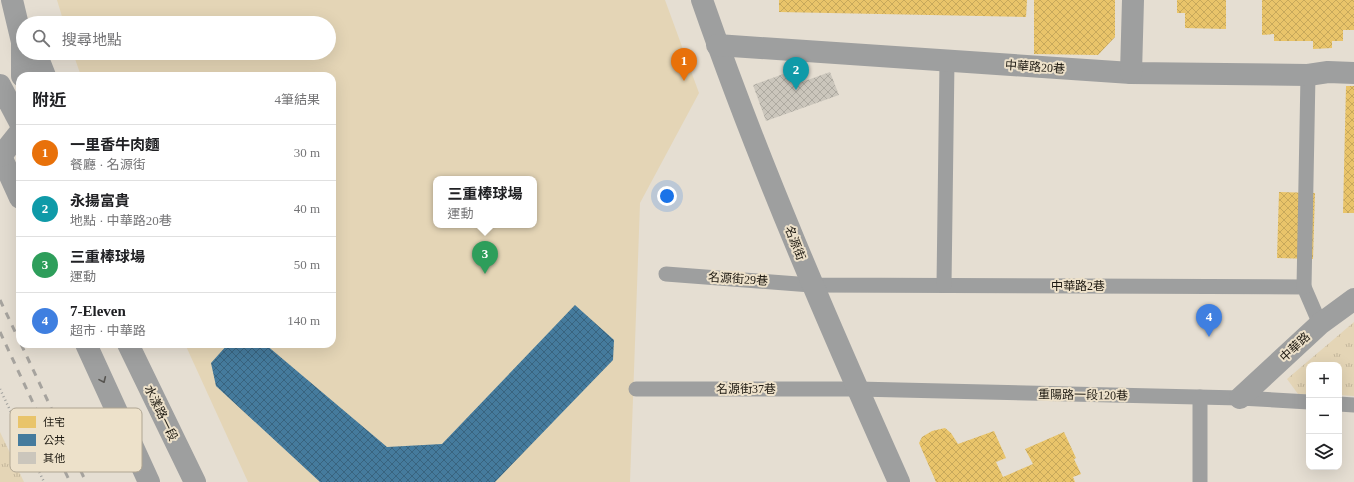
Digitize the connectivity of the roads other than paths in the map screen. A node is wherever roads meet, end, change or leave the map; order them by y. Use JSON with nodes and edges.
{"nodes":[{"id":1,"x":12,"y":0,"type":"edge"},
{"id":2,"x":16,"y":0,"type":"edge"},
{"id":3,"x":702,"y":0,"type":"edge"},
{"id":4,"x":1132,"y":0,"type":"edge"},
{"id":5,"x":22,"y":16,"type":"edge"},
{"id":6,"x":16,"y":17,"type":"edge"},
{"id":7,"x":717,"y":45,"type":"junction"},
{"id":8,"x":22,"y":60,"type":"edge"},
{"id":9,"x":38,"y":60,"type":"edge"},
{"id":10,"x":947,"y":61,"type":"junction"},
{"id":11,"x":22,"y":72,"type":"edge"},
{"id":12,"x":43,"y":72,"type":"edge"},
{"id":13,"x":1131,"y":73,"type":"junction"},
{"id":14,"x":1354,"y":73,"type":"edge"},
{"id":15,"x":1308,"y":76,"type":"junction"},
{"id":16,"x":0,"y":85,"type":"edge"},
{"id":17,"x":16,"y":115,"type":"edge"},
{"id":18,"x":16,"y":137,"type":"edge"},
{"id":19,"x":0,"y":155,"type":"edge"},
{"id":20,"x":16,"y":189,"type":"edge"},
{"id":21,"x":666,"y":274,"type":"dead end"},
{"id":22,"x":811,"y":285,"type":"junction"},
{"id":23,"x":944,"y":285,"type":"junction"},
{"id":24,"x":1304,"y":287,"type":"junction"},
{"id":25,"x":1354,"y":300,"type":"edge"},
{"id":26,"x":1320,"y":324,"type":"junction"},
{"id":27,"x":88,"y":348,"type":"edge"},
{"id":28,"x":134,"y":354,"type":"edge"},
{"id":29,"x":636,"y":388,"type":"dead end"},
{"id":30,"x":857,"y":389,"type":"junction"},
{"id":31,"x":1200,"y":397,"type":"junction"},
{"id":32,"x":1240,"y":398,"type":"junction"},
{"id":33,"x":1306,"y":402,"type":"edge"},
{"id":34,"x":1342,"y":404,"type":"edge"},
{"id":35,"x":1354,"y":404,"type":"edge"},
{"id":36,"x":115,"y":408,"type":"edge"},
{"id":37,"x":142,"y":467,"type":"edge"},
{"id":38,"x":149,"y":482,"type":"edge"},
{"id":39,"x":195,"y":482,"type":"edge"},
{"id":40,"x":899,"y":482,"type":"edge"},
{"id":41,"x":1200,"y":482,"type":"edge"}],
"edges":[{"from":1,"to":6,"type":"street"},
{"from":2,"to":5,"type":"street"},
{"from":3,"to":7,"type":"street","name":"名源街"},
{"from":4,"to":13,"type":"street"},
{"from":7,"to":10,"type":"street","name":"中華路20巷"},
{"from":7,"to":22,"type":"street","name":"名源街"},
{"from":8,"to":11,"type":"street"},
{"from":9,"to":12,"type":"street"},
{"from":10,"to":13,"type":"street","name":"中華路20巷"},
{"from":10,"to":23,"type":"lane"},
{"from":13,"to":15,"type":"street","name":"中華路20巷"},
{"from":14,"to":15,"type":"street","name":"中華路20巷"},
{"from":15,"to":24,"type":"lane"},
{"from":16,"to":17,"type":"street"},
{"from":18,"to":19,"type":"street"},
{"from":19,"to":20,"type":"street"},
{"from":21,"to":22,"type":"lane","name":"名源街29巷"},
{"from":22,"to":23,"type":"lane","name":"中華路2巷"},
{"from":22,"to":30,"type":"street","name":"名源街"},
{"from":23,"to":24,"type":"lane","name":"中華路2巷"},
{"from":24,"to":26,"type":"lane"},
{"from":25,"to":26,"type":"street","name":"中華路"},
{"from":26,"to":32,"type":"street","name":"中華路"},
{"from":27,"to":36,"type":"street","one_way":true},
{"from":28,"to":39,"type":"street","name":"水漾路一段"},
{"from":29,"to":30,"type":"lane","name":"名源街37巷"},
{"from":30,"to":31,"type":"lane","name":"重陽路一段120巷"},
{"from":30,"to":40,"type":"street","name":"名源街"},
{"from":31,"to":32,"type":"lane","name":"重陽路一段120巷"},
{"from":31,"to":41,"type":"lane"},
{"from":32,"to":33,"type":"lane","name":"重陽路一段120巷"},
{"from":34,"to":35,"type":"lane"},
{"from":37,"to":38,"type":"street","one_way":true}]}
